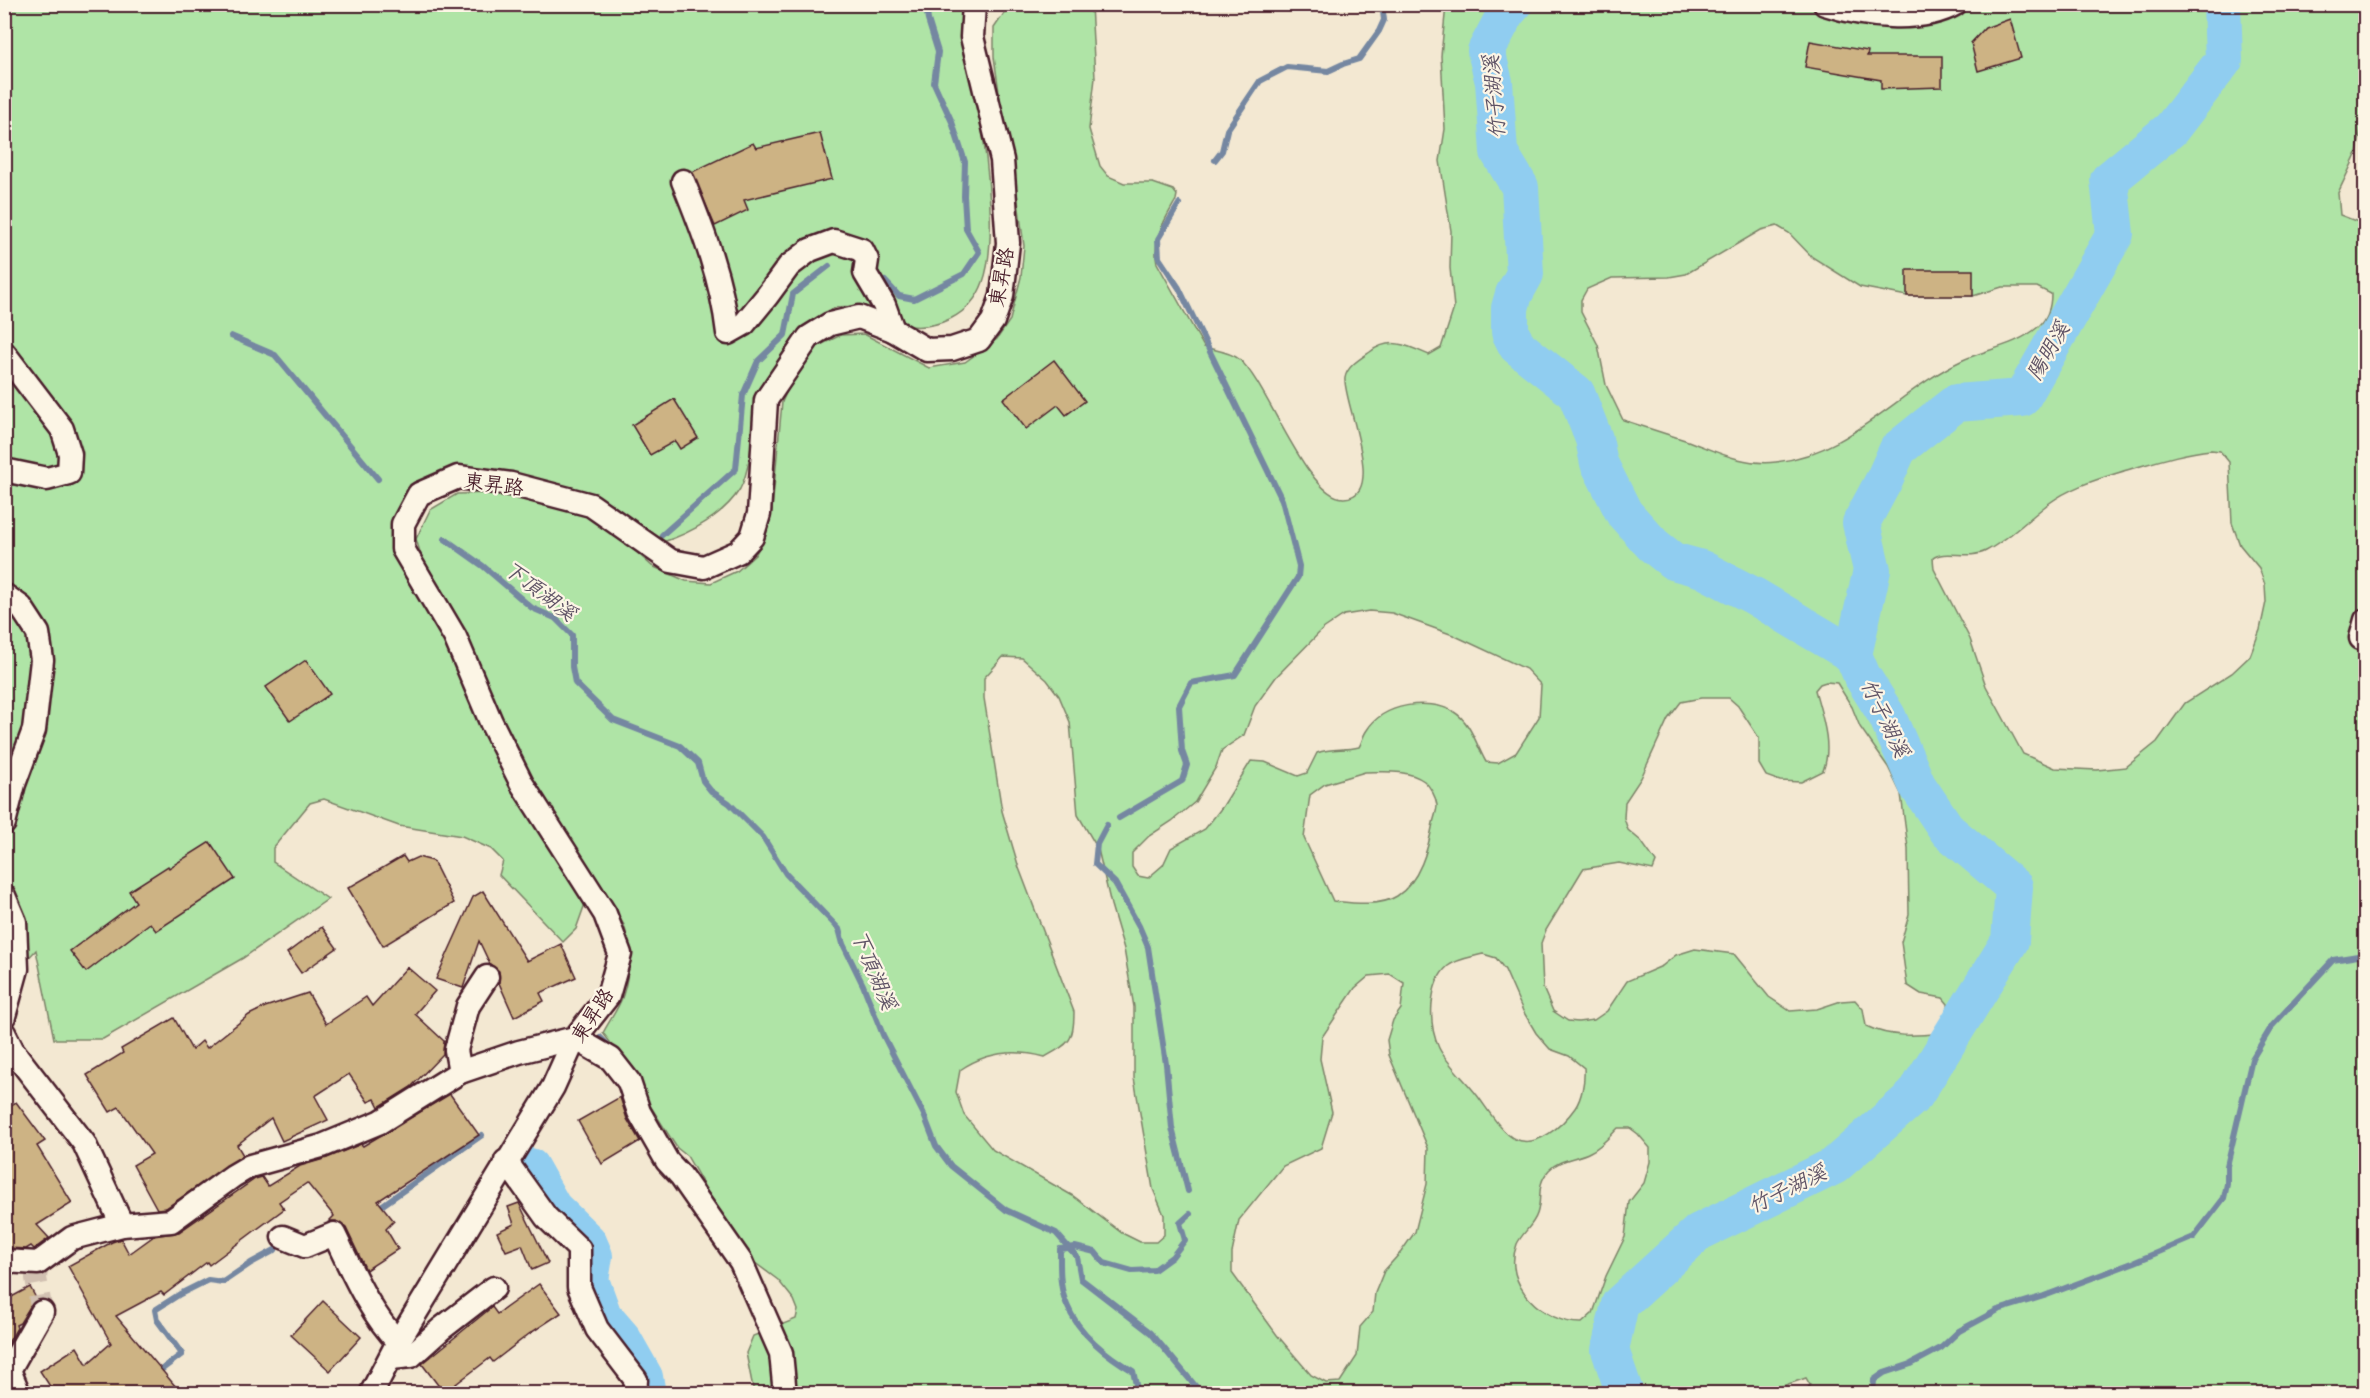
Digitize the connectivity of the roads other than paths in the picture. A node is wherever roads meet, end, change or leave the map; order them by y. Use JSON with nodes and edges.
{"nodes":[{"id":1,"x":974,"y":4,"type":"edge"},
{"id":2,"x":1825,"y":4,"type":"edge"},
{"id":3,"x":1955,"y":4,"type":"edge"},
{"id":4,"x":683,"y":181,"type":"dead end"},
{"id":5,"x":893,"y":330,"type":"junction"},
{"id":6,"x":4,"y":353,"type":"edge"},
{"id":7,"x":4,"y":470,"type":"edge"},
{"id":8,"x":4,"y":595,"type":"edge"},
{"id":9,"x":4,"y":823,"type":"edge"},
{"id":10,"x":4,"y":896,"type":"edge"},
{"id":11,"x":487,"y":977,"type":"dead end"},
{"id":12,"x":4,"y":1016,"type":"edge"},
{"id":13,"x":4,"y":1034,"type":"edge"},
{"id":14,"x":575,"y":1038,"type":"junction"},
{"id":15,"x":460,"y":1072,"type":"junction"},
{"id":16,"x":506,"y":1161,"type":"junction"},
{"id":17,"x":122,"y":1225,"type":"junction"},
{"id":18,"x":284,"y":1237,"type":"dead end"},
{"id":19,"x":4,"y":1261,"type":"edge"},
{"id":20,"x":494,"y":1288,"type":"dead end"},
{"id":21,"x":42,"y":1312,"type":"tunnel mouth"},
{"id":22,"x":394,"y":1350,"type":"junction"},
{"id":23,"x":20,"y":1394,"type":"edge"},
{"id":24,"x":371,"y":1394,"type":"edge"},
{"id":25,"x":635,"y":1394,"type":"edge"},
{"id":26,"x":785,"y":1394,"type":"edge"}],
"edges":[{"from":1,"to":5,"type":"street","name":"東昇路"},
{"from":2,"to":3,"type":"street"},
{"from":4,"to":5,"type":"street"},
{"from":5,"to":14,"type":"street","name":"東昇路"},
{"from":6,"to":7,"type":"street"},
{"from":8,"to":9,"type":"street"},
{"from":10,"to":12,"type":"street"},
{"from":11,"to":15,"type":"street"},
{"from":13,"to":17,"type":"street"},
{"from":14,"to":15,"type":"street"},
{"from":14,"to":16,"type":"street","name":"東昇路"},
{"from":14,"to":26,"type":"street"},
{"from":15,"to":17,"type":"street"},
{"from":16,"to":22,"type":"street","name":"東昇路"},
{"from":16,"to":25,"type":"street"},
{"from":17,"to":19,"type":"street"},
{"from":18,"to":22,"type":"street"},
{"from":20,"to":22,"type":"street"},
{"from":21,"to":23,"type":"street"},
{"from":22,"to":24,"type":"street","name":"東昇路"}]}
